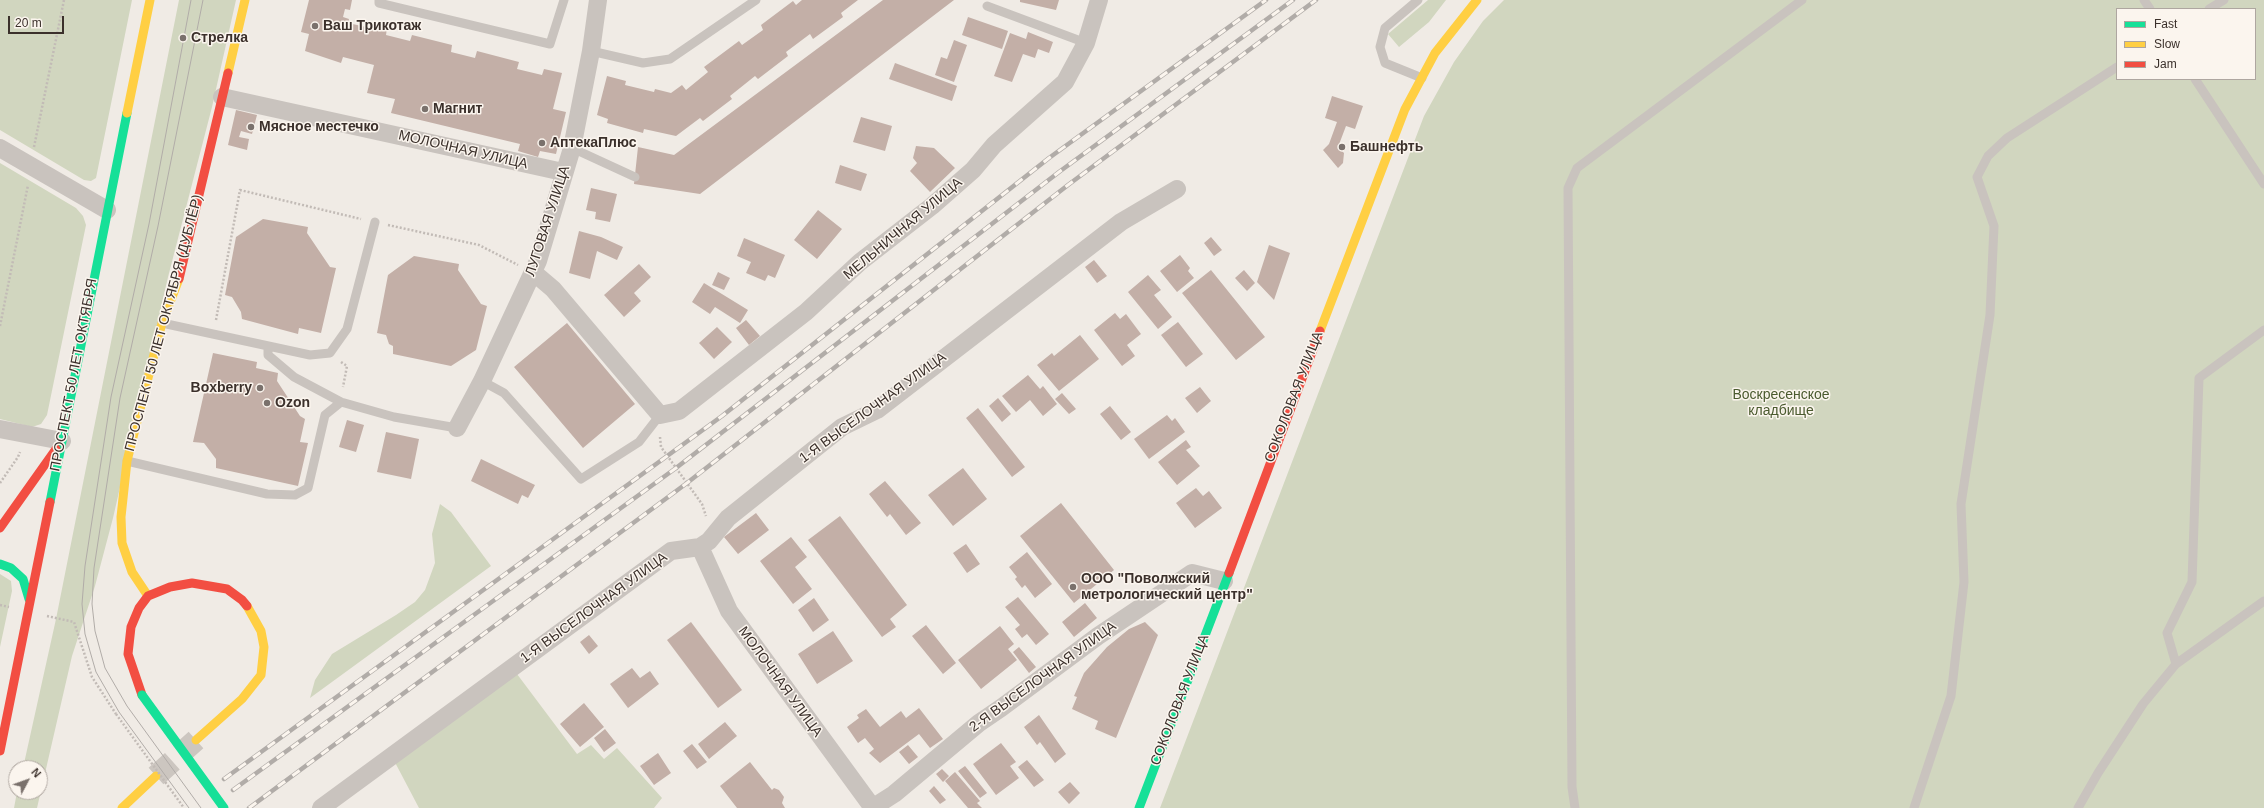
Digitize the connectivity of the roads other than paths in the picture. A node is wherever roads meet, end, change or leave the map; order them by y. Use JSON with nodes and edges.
{"nodes":[{"id":1,"x":150,"y":0,"type":"edge"},
{"id":2,"x":245,"y":0,"type":"edge"},
{"id":3,"x":379,"y":0,"type":"edge"},
{"id":4,"x":564,"y":0,"type":"edge"},
{"id":5,"x":598,"y":0,"type":"edge"},
{"id":6,"x":756,"y":0,"type":"edge"},
{"id":7,"x":1099,"y":0,"type":"edge"},
{"id":8,"x":1418,"y":0,"type":"edge"},
{"id":9,"x":1477,"y":0,"type":"edge"},
{"id":10,"x":1802,"y":0,"type":"edge"},
{"id":11,"x":2224,"y":0,"type":"edge"},
{"id":12,"x":987,"y":6,"type":"dead end"},
{"id":13,"x":2211,"y":8,"type":"edge"},
{"id":14,"x":1086,"y":43,"type":"junction"},
{"id":15,"x":591,"y":51,"type":"junction"},
{"id":16,"x":2116,"y":68,"type":"edge"},
{"id":17,"x":1422,"y":78,"type":"junction"},
{"id":18,"x":2196,"y":80,"type":"edge"},
{"id":19,"x":222,"y":97,"type":"junction"},
{"id":20,"x":0,"y":148,"type":"edge"},
{"id":21,"x":572,"y":148,"type":"junction"},
{"id":22,"x":563,"y":172,"type":"junction"},
{"id":23,"x":635,"y":177,"type":"dead end"},
{"id":24,"x":2264,"y":184,"type":"edge"},
{"id":25,"x":1177,"y":189,"type":"dead end"},
{"id":26,"x":107,"y":210,"type":"junction"},
{"id":27,"x":375,"y":222,"type":"road end"},
{"id":28,"x":532,"y":272,"type":"junction"},
{"id":29,"x":162,"y":323,"type":"junction"},
{"id":30,"x":2264,"y":330,"type":"edge"},
{"id":31,"x":268,"y":346,"type":"junction"},
{"id":32,"x":482,"y":381,"type":"junction"},
{"id":33,"x":341,"y":402,"type":"junction"},
{"id":34,"x":660,"y":415,"type":"junction"},
{"id":35,"x":457,"y":428,"type":"joint"},
{"id":36,"x":0,"y":429,"type":"edge"},
{"id":37,"x":62,"y":441,"type":"junction"},
{"id":38,"x":127,"y":461,"type":"junction"},
{"id":39,"x":0,"y":528,"type":"edge"},
{"id":40,"x":700,"y":547,"type":"junction"},
{"id":41,"x":0,"y":564,"type":"edge"},
{"id":42,"x":1224,"y":581,"type":"junction"},
{"id":43,"x":148,"y":596,"type":"junction"},
{"id":44,"x":29,"y":599,"type":"junction"},
{"id":45,"x":2264,"y":601,"type":"edge"},
{"id":46,"x":2176,"y":664,"type":"junction"},
{"id":47,"x":196,"y":740,"type":"tunnel mouth"},
{"id":48,"x":0,"y":751,"type":"edge"},
{"id":49,"x":156,"y":776,"type":"tunnel mouth"},
{"id":50,"x":122,"y":808,"type":"edge"},
{"id":51,"x":224,"y":808,"type":"edge"},
{"id":52,"x":321,"y":808,"type":"edge"},
{"id":53,"x":873,"y":808,"type":"edge"},
{"id":54,"x":1139,"y":808,"type":"edge"},
{"id":55,"x":1574,"y":808,"type":"edge"},
{"id":56,"x":1914,"y":808,"type":"edge"},
{"id":57,"x":2078,"y":808,"type":"edge"}],
"edges":[{"from":1,"to":26,"type":"main road","name":"ПРОСПЕКТ 50 ЛЕТ ОКТЯБРЯ"},
{"from":2,"to":19,"type":"main road","name":"ПРОСПЕКТ 50 ЛЕТ ОКТЯБРЯ (ДУБЛЁР)"},
{"from":3,"to":4,"type":"lane"},
{"from":5,"to":15,"type":"street","name":"ЛУГОВАЯ УЛИЦА"},
{"from":6,"to":15,"type":"lane"},
{"from":7,"to":14,"type":"street","name":"МЕЛЬНИЧНАЯ УЛИЦА"},
{"from":8,"to":17,"type":"lane"},
{"from":9,"to":17,"type":"main road","name":"СОКОЛОВАЯ УЛИЦА"},
{"from":10,"to":55,"type":"lane"},
{"from":11,"to":13,"type":"lane"},
{"from":12,"to":14,"type":"lane"},
{"from":14,"to":34,"type":"street","name":"МЕЛЬНИЧНАЯ УЛИЦА"},
{"from":15,"to":21,"type":"street","name":"ЛУГОВАЯ УЛИЦА"},
{"from":16,"to":56,"type":"lane"},
{"from":17,"to":42,"type":"main road","name":"СОКОЛОВАЯ УЛИЦА"},
{"from":18,"to":24,"type":"lane"},
{"from":19,"to":22,"type":"street","name":"МОЛОЧНАЯ УЛИЦА"},
{"from":19,"to":29,"type":"main road","name":"ПРОСПЕКТ 50 ЛЕТ ОКТЯБРЯ (ДУБЛЁР)"},
{"from":20,"to":26,"type":"street"},
{"from":21,"to":22,"type":"street","name":"ЛУГОВАЯ УЛИЦА"},
{"from":21,"to":23,"type":"lane"},
{"from":22,"to":28,"type":"street","name":"ЛУГОВАЯ УЛИЦА"},
{"from":25,"to":40,"type":"street","name":"1-Я ВЫСЕЛОЧНАЯ УЛИЦА"},
{"from":26,"to":37,"type":"main road","name":"ПРОСПЕКТ 50 ЛЕТ ОКТЯБРЯ"},
{"from":27,"to":31,"type":"lane"},
{"from":28,"to":32,"type":"street","name":"ЛУГОВАЯ УЛИЦА"},
{"from":28,"to":34,"type":"street"},
{"from":29,"to":31,"type":"lane"},
{"from":29,"to":38,"type":"main road","name":"ПРОСПЕКТ 50 ЛЕТ ОКТЯБРЯ (ДУБЛЁР)"},
{"from":30,"to":46,"type":"lane"},
{"from":31,"to":33,"type":"lane"},
{"from":32,"to":34,"type":"lane"},
{"from":32,"to":35,"type":"street","name":"ЛУГОВАЯ УЛИЦА"},
{"from":33,"to":35,"type":"lane"},
{"from":33,"to":38,"type":"lane"},
{"from":36,"to":37,"type":"street"},
{"from":37,"to":39,"type":"main road"},
{"from":37,"to":44,"type":"main road","name":"ПРОСПЕКТ 50 ЛЕТ ОКТЯБРЯ"},
{"from":38,"to":43,"type":"main road","name":"ПРОСПЕКТ 50 ЛЕТ ОКТЯБРЯ (ДУБЛЁР)"},
{"from":40,"to":52,"type":"street","name":"1-Я ВЫСЕЛОЧНАЯ УЛИЦА"},
{"from":40,"to":53,"type":"street","name":"МОЛОЧНАЯ УЛИЦА"},
{"from":41,"to":44,"type":"main road"},
{"from":42,"to":53,"type":"street","name":"2-Я ВЫСЕЛОЧНАЯ УЛИЦА"},
{"from":42,"to":54,"type":"main road","name":"СОКОЛОВАЯ УЛИЦА"},
{"from":43,"to":47,"type":"main road"},
{"from":43,"to":51,"type":"main road","bridge":true},
{"from":44,"to":48,"type":"main road","name":"ПРОСПЕКТ 50 ЛЕТ ОКТЯБРЯ"},
{"from":45,"to":46,"type":"lane"},
{"from":46,"to":57,"type":"lane"},
{"from":49,"to":50,"type":"main road"}]}
